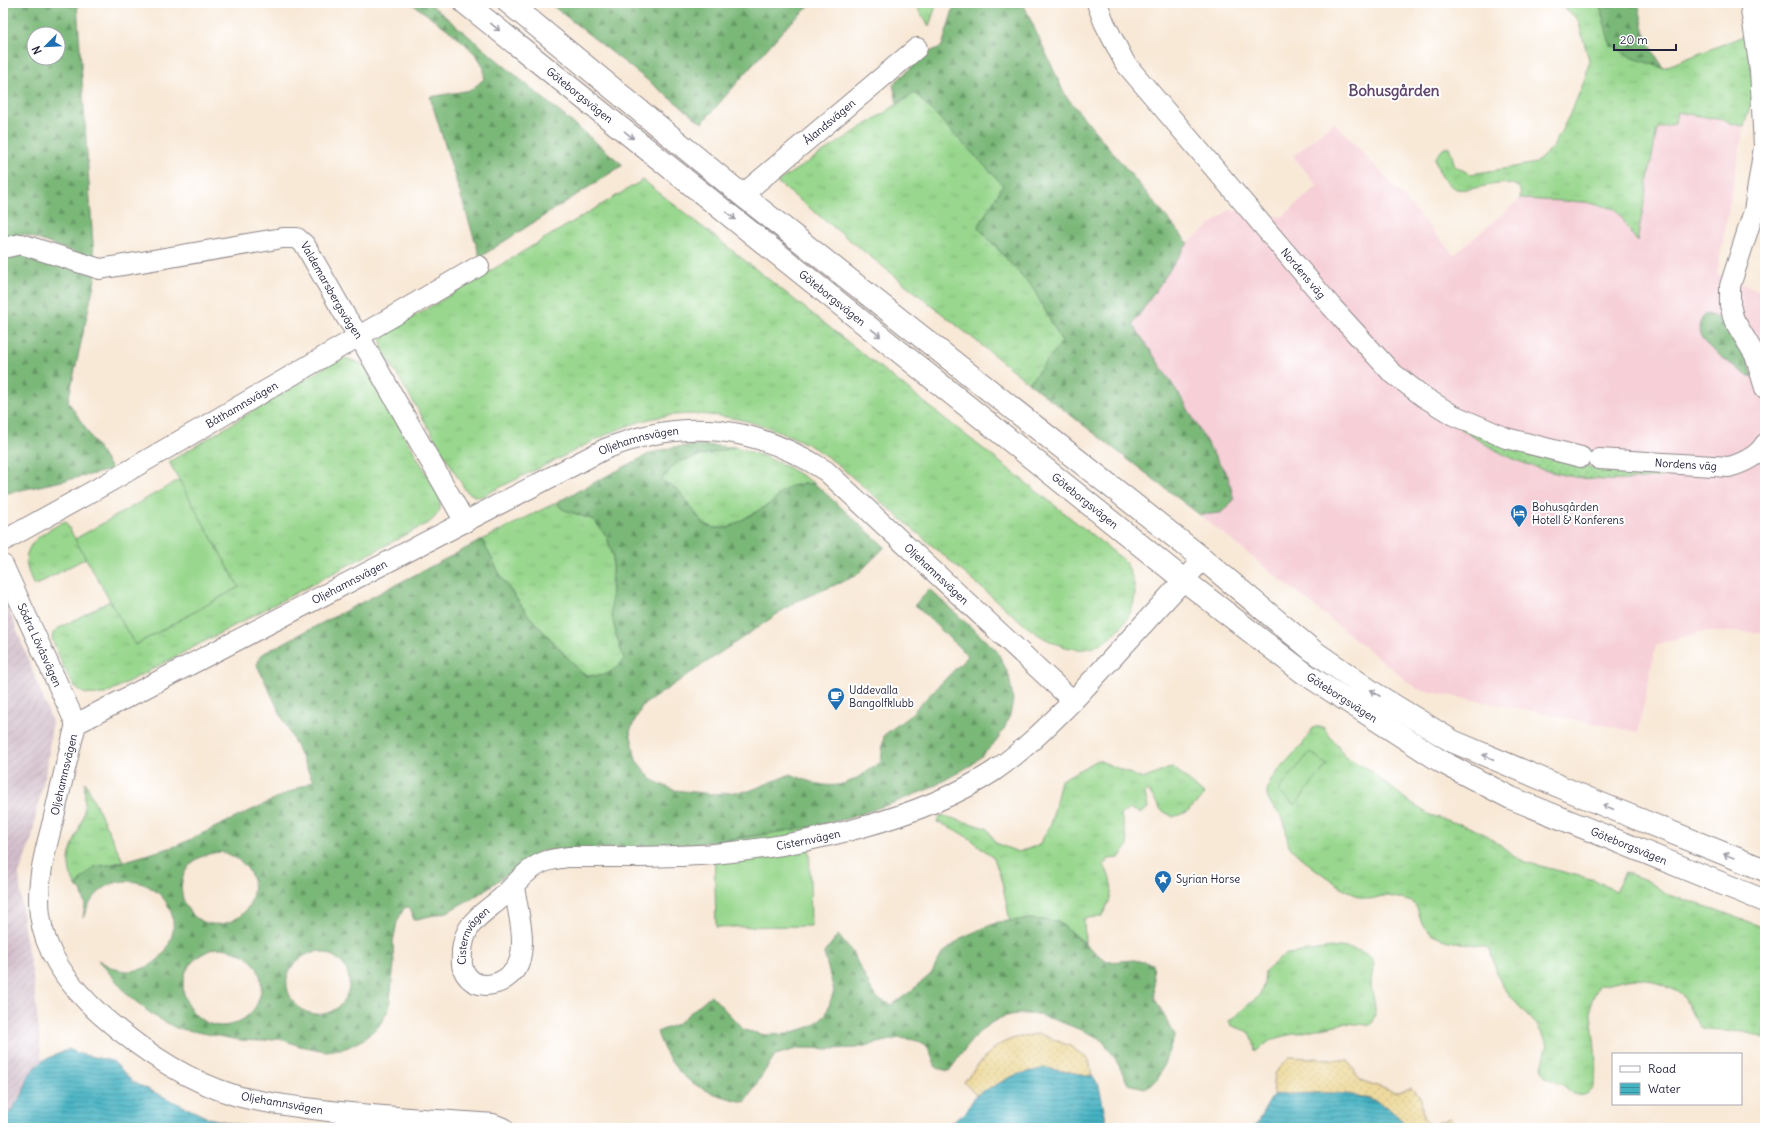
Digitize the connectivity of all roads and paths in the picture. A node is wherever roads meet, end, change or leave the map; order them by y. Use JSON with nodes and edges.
{"nodes":[{"id":1,"x":465,"y":3,"type":"edge"},
{"id":2,"x":509,"y":3,"type":"edge"},
{"id":3,"x":1097,"y":3,"type":"edge"},
{"id":4,"x":1750,"y":3,"type":"edge"},
{"id":5,"x":917,"y":48,"type":"dead end"},
{"id":6,"x":742,"y":195,"type":"junction"},
{"id":7,"x":3,"y":248,"type":"edge"},
{"id":8,"x":479,"y":266,"type":"dead end"},
{"id":9,"x":359,"y":336,"type":"junction"},
{"id":10,"x":1765,"y":388,"type":"edge"},
{"id":11,"x":1765,"y":444,"type":"edge"},
{"id":12,"x":465,"y":522,"type":"junction"},
{"id":13,"x":3,"y":541,"type":"edge"},
{"id":14,"x":1203,"y":559,"type":"junction"},
{"id":15,"x":3,"y":565,"type":"edge"},
{"id":16,"x":1185,"y":581,"type":"junction"},
{"id":17,"x":1073,"y":701,"type":"junction"},
{"id":18,"x":76,"y":724,"type":"junction"},
{"id":19,"x":1765,"y":870,"type":"edge"},
{"id":20,"x":514,"y":886,"type":"junction"},
{"id":21,"x":1765,"y":901,"type":"edge"},
{"id":22,"x":503,"y":1128,"type":"edge"}],
"edges":[{"from":1,"to":16,"type":"main road","name":"Göteborgsvägen","one_way":true},
{"from":2,"to":6,"type":"main road","name":"Göteborgsvägen"},
{"from":3,"to":11,"type":"street","name":"Nordens väg"},
{"from":4,"to":10,"type":"street"},
{"from":5,"to":6,"type":"street","name":"Ålandsvägen"},
{"from":6,"to":14,"type":"main road","name":"Göteborgsvägen"},
{"from":7,"to":9,"type":"street","name":"Valdemarsbergsvägen"},
{"from":8,"to":9,"type":"street","name":"Båthamnsvägen"},
{"from":9,"to":12,"type":"street","name":"Valdemarsbergsvägen"},
{"from":9,"to":13,"type":"street","name":"Båthamnsvägen"},
{"from":12,"to":17,"type":"street","name":"Oljehamnsvägen"},
{"from":12,"to":18,"type":"street","name":"Oljehamnsvägen"},
{"from":14,"to":16,"type":"street"},
{"from":19,"to":14,"type":"main road","name":"Göteborgsvägen","one_way":true},
{"from":15,"to":18,"type":"street","name":"Södra Lövåsvägen"},
{"from":16,"to":17,"type":"street"},
{"from":16,"to":21,"type":"main road","name":"Göteborgsvägen"},
{"from":17,"to":20,"type":"street","name":"Cisternvägen"},
{"from":18,"to":22,"type":"street","name":"Oljehamnsvägen"},
{"from":20,"to":20,"type":"street","name":"Cisternvägen"}]}
